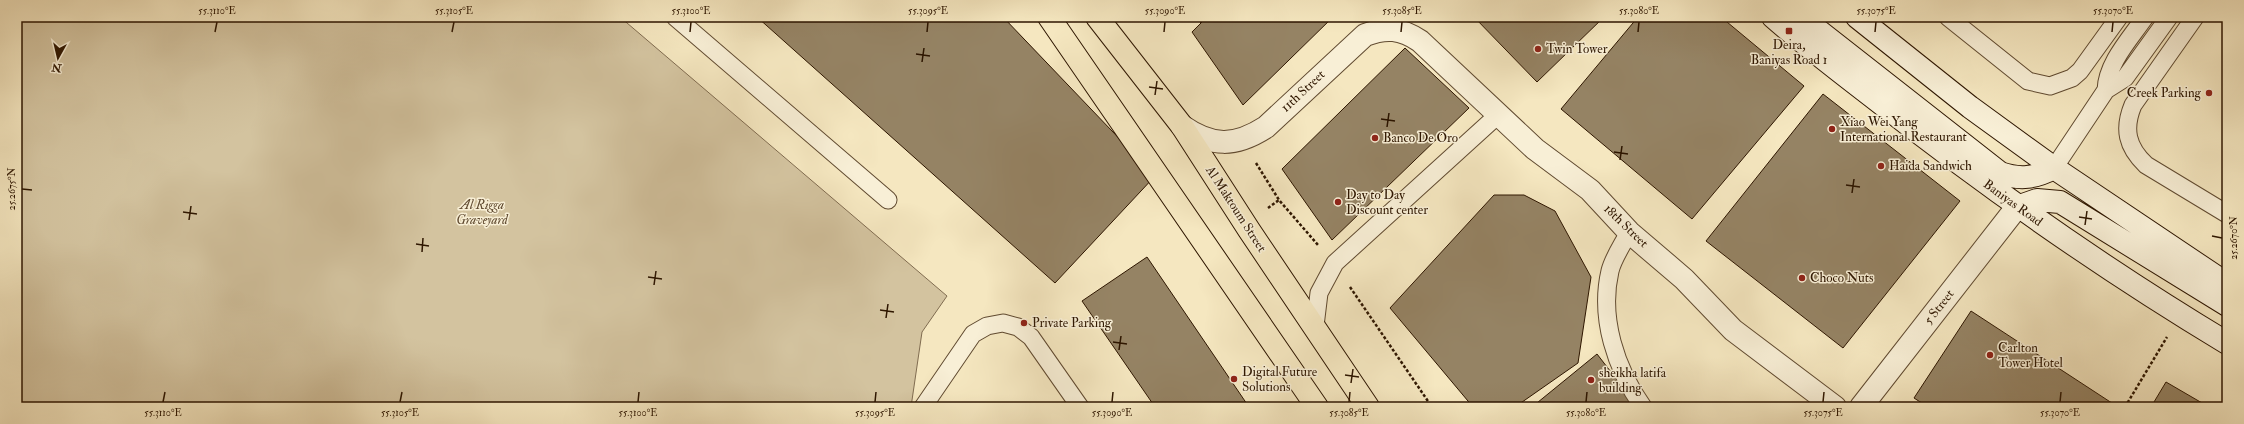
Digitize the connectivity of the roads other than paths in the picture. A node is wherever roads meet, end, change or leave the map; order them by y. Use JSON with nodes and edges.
{"nodes":[{"id":1,"x":675,"y":17,"type":"edge"},
{"id":2,"x":1049,"y":17,"type":"edge"},
{"id":3,"x":1097,"y":17,"type":"edge"},
{"id":4,"x":1773,"y":17,"type":"edge"},
{"id":5,"x":1801,"y":17,"type":"edge"},
{"id":6,"x":1857,"y":17,"type":"edge"},
{"id":7,"x":1948,"y":17,"type":"edge"},
{"id":8,"x":2119,"y":17,"type":"edge"},
{"id":9,"x":2145,"y":17,"type":"edge"},
{"id":10,"x":2169,"y":17,"type":"edge"},
{"id":11,"x":2195,"y":17,"type":"edge"},
{"id":12,"x":1420,"y":41,"type":"joint"},
{"id":13,"x":2106,"y":90,"type":"junction"},
{"id":14,"x":1499,"y":114,"type":"junction"},
{"id":15,"x":1182,"y":126,"type":"junction"},
{"id":16,"x":2054,"y":168,"type":"junction"},
{"id":17,"x":888,"y":200,"type":"dead end"},
{"id":18,"x":2017,"y":207,"type":"junction"},
{"id":19,"x":2227,"y":214,"type":"edge"},
{"id":20,"x":1629,"y":232,"type":"junction"},
{"id":21,"x":2227,"y":284,"type":"edge"},
{"id":22,"x":2227,"y":305,"type":"edge"},
{"id":23,"x":1315,"y":326,"type":"junction"},
{"id":24,"x":2227,"y":343,"type":"edge"},
{"id":25,"x":923,"y":407,"type":"edge"},
{"id":26,"x":1080,"y":407,"type":"edge"},
{"id":27,"x":1317,"y":407,"type":"edge"},
{"id":28,"x":1368,"y":407,"type":"edge"},
{"id":29,"x":1643,"y":407,"type":"edge"},
{"id":30,"x":1835,"y":407,"type":"edge"},
{"id":31,"x":1861,"y":407,"type":"edge"}],
"edges":[{"from":1,"to":17,"type":"lane"},
{"from":2,"to":27,"type":"main road"},
{"from":3,"to":15,"type":"main road","name":"Al Maktoum Street"},
{"from":4,"to":18,"type":"main road","name":"Baniyas Road"},
{"from":5,"to":16,"type":"main road"},
{"from":6,"to":16,"type":"main road"},
{"from":7,"to":8,"type":"lane"},
{"from":9,"to":13,"type":"lane"},
{"from":10,"to":13,"type":"lane"},
{"from":11,"to":19,"type":"lane"},
{"from":12,"to":14,"type":"main road","name":"18th Street"},
{"from":12,"to":15,"type":"main road","name":"11th Street"},
{"from":13,"to":16,"type":"lane"},
{"from":14,"to":20,"type":"main road","name":"18th Street"},
{"from":14,"to":23,"type":"lane"},
{"from":15,"to":23,"type":"main road","name":"Al Maktoum Street"},
{"from":16,"to":21,"type":"main road"},
{"from":18,"to":22,"type":"main road"},
{"from":18,"to":24,"type":"main road","name":"Baniyas Road"},
{"from":18,"to":31,"type":"main road","name":"5 Street"},
{"from":20,"to":29,"type":"lane"},
{"from":20,"to":30,"type":"main road","name":"18th Street"},
{"from":23,"to":28,"type":"main road","name":"Al Maktoum Street"},
{"from":25,"to":26,"type":"lane"}]}
